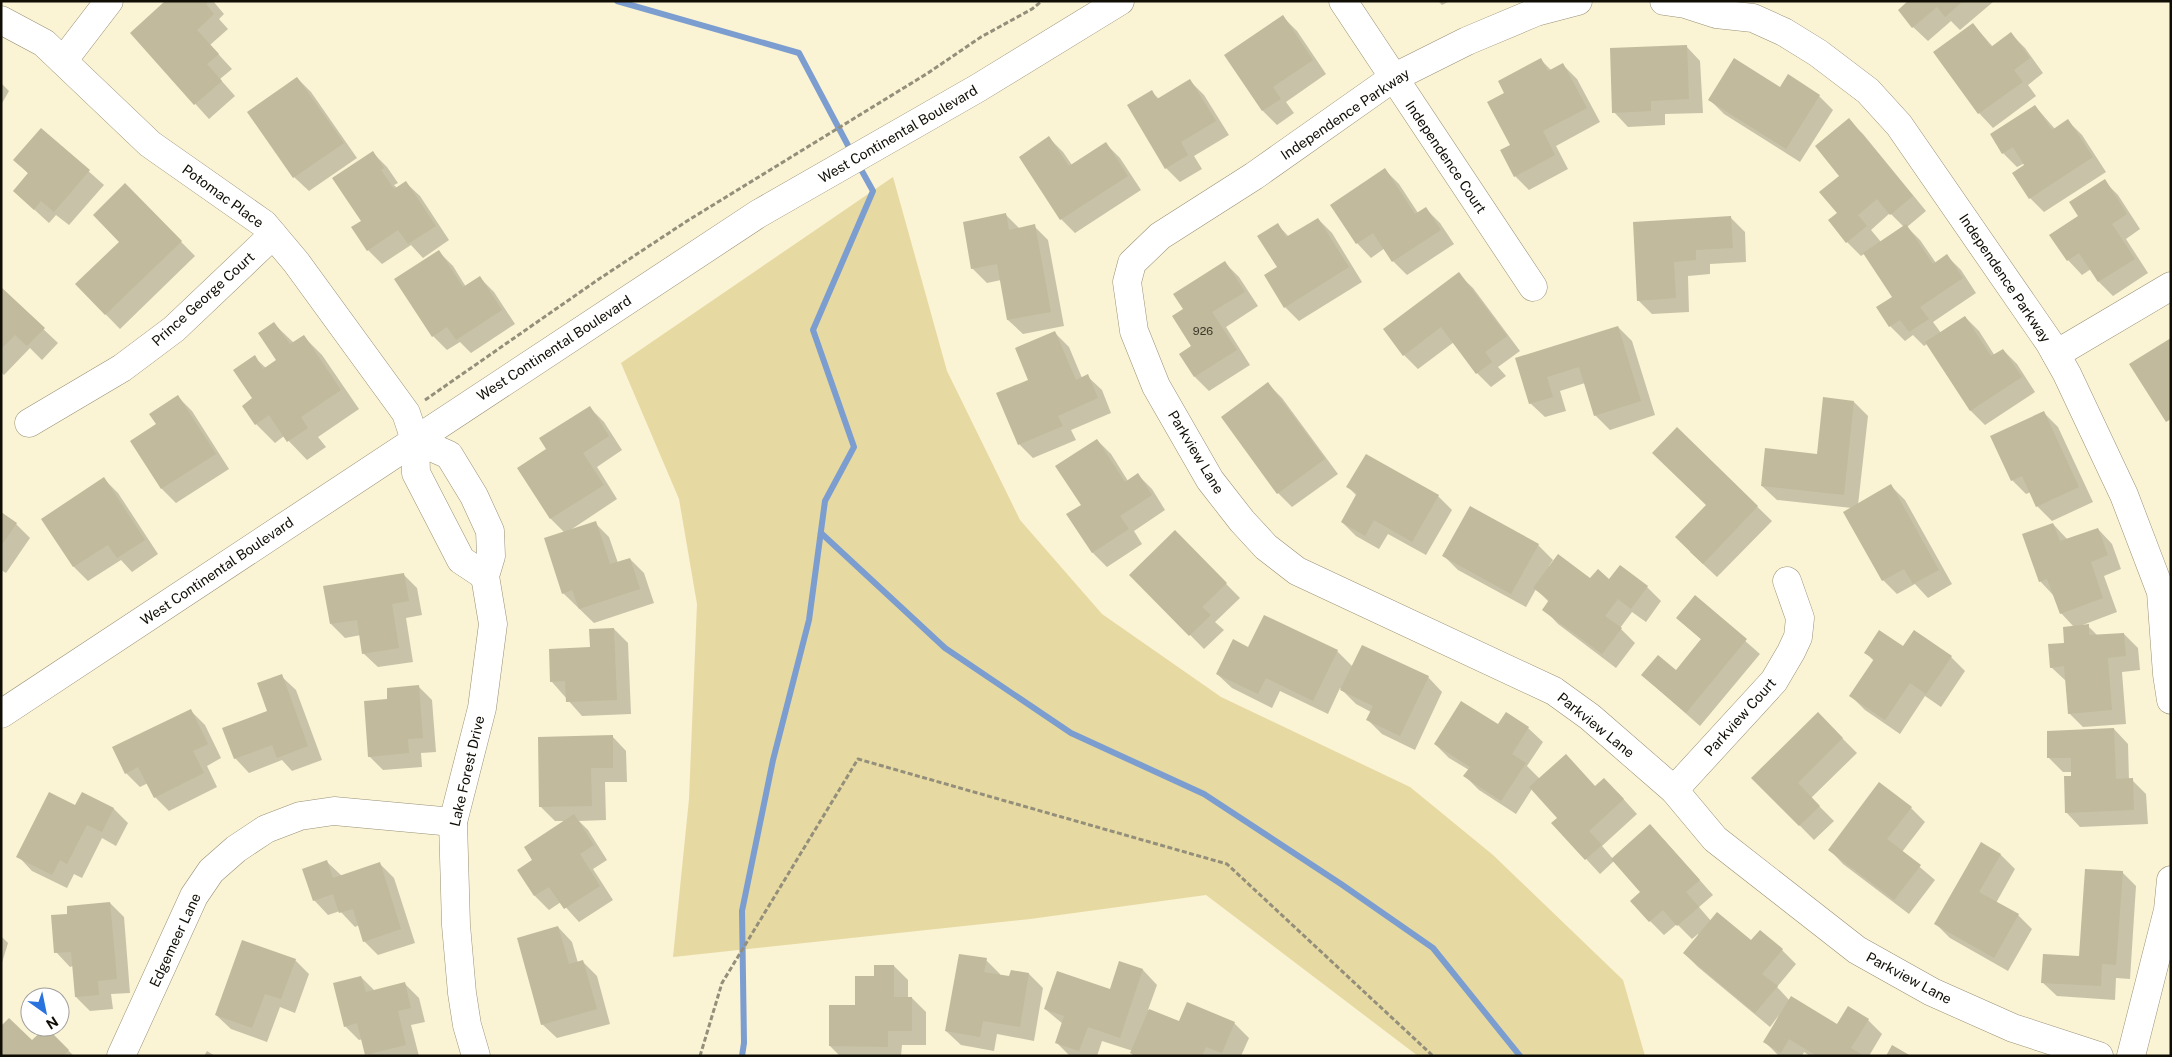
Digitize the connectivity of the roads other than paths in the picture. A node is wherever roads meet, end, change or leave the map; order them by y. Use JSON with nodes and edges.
{"nodes":[{"id":1,"x":109,"y":1,"type":"edge"},
{"id":2,"x":1120,"y":1,"type":"edge"},
{"id":3,"x":1342,"y":1,"type":"edge"},
{"id":4,"x":1578,"y":1,"type":"edge"},
{"id":5,"x":1664,"y":1,"type":"edge"},
{"id":6,"x":1717,"y":8,"type":"edge"},
{"id":7,"x":1,"y":20,"type":"edge"},
{"id":8,"x":63,"y":61,"type":"junction"},
{"id":9,"x":1393,"y":78,"type":"junction"},
{"id":10,"x":273,"y":235,"type":"junction"},
{"id":11,"x":1132,"y":263,"type":"joint"},
{"id":12,"x":2171,"y":286,"type":"edge"},
{"id":13,"x":1533,"y":287,"type":"dead end"},
{"id":14,"x":2056,"y":354,"type":"junction"},
{"id":15,"x":29,"y":423,"type":"dead end"},
{"id":16,"x":415,"y":440,"type":"junction"},
{"id":17,"x":485,"y":576,"type":"junction"},
{"id":18,"x":1787,"y":581,"type":"dead end"},
{"id":19,"x":2171,"y":700,"type":"edge"},
{"id":20,"x":1,"y":714,"type":"edge"},
{"id":21,"x":1674,"y":790,"type":"junction"},
{"id":22,"x":453,"y":822,"type":"junction"},
{"id":23,"x":2171,"y":880,"type":"edge"},
{"id":24,"x":121,"y":1056,"type":"edge"},
{"id":25,"x":476,"y":1056,"type":"edge"},
{"id":26,"x":2099,"y":1056,"type":"edge"},
{"id":27,"x":2131,"y":1056,"type":"edge"}],
"edges":[{"from":1,"to":8,"type":"street"},
{"from":2,"to":16,"type":"street","name":"West Continental Boulevard"},
{"from":3,"to":9,"type":"street","name":"Independence Court"},
{"from":4,"to":9,"type":"street","name":"Independence Parkway"},
{"from":5,"to":6,"type":"street","name":"Independence Parkway"},
{"from":6,"to":14,"type":"street","name":"Independence Parkway"},
{"from":7,"to":8,"type":"street","name":"Potomac Place"},
{"from":8,"to":10,"type":"street","name":"Potomac Place"},
{"from":9,"to":11,"type":"street","name":"Independence Parkway"},
{"from":9,"to":13,"type":"street","name":"Independence Court"},
{"from":10,"to":15,"type":"street","name":"Prince George Court"},
{"from":10,"to":16,"type":"street","name":"Potomac Place"},
{"from":11,"to":21,"type":"street","name":"Parkview Lane"},
{"from":12,"to":14,"type":"street"},
{"from":14,"to":19,"type":"street","name":"Independence Parkway"},
{"from":16,"to":17,"type":"street"},
{"from":16,"to":17,"type":"street","name":"Lake Forest Drive"},
{"from":16,"to":20,"type":"street","name":"West Continental Boulevard"},
{"from":17,"to":22,"type":"street","name":"Lake Forest Drive"},
{"from":18,"to":21,"type":"street","name":"Parkview Court"},
{"from":21,"to":26,"type":"street","name":"Parkview Lane"},
{"from":22,"to":24,"type":"street","name":"Edgemeer Lane"},
{"from":22,"to":25,"type":"street","name":"Lake Forest Drive"},
{"from":23,"to":27,"type":"street"}]}
